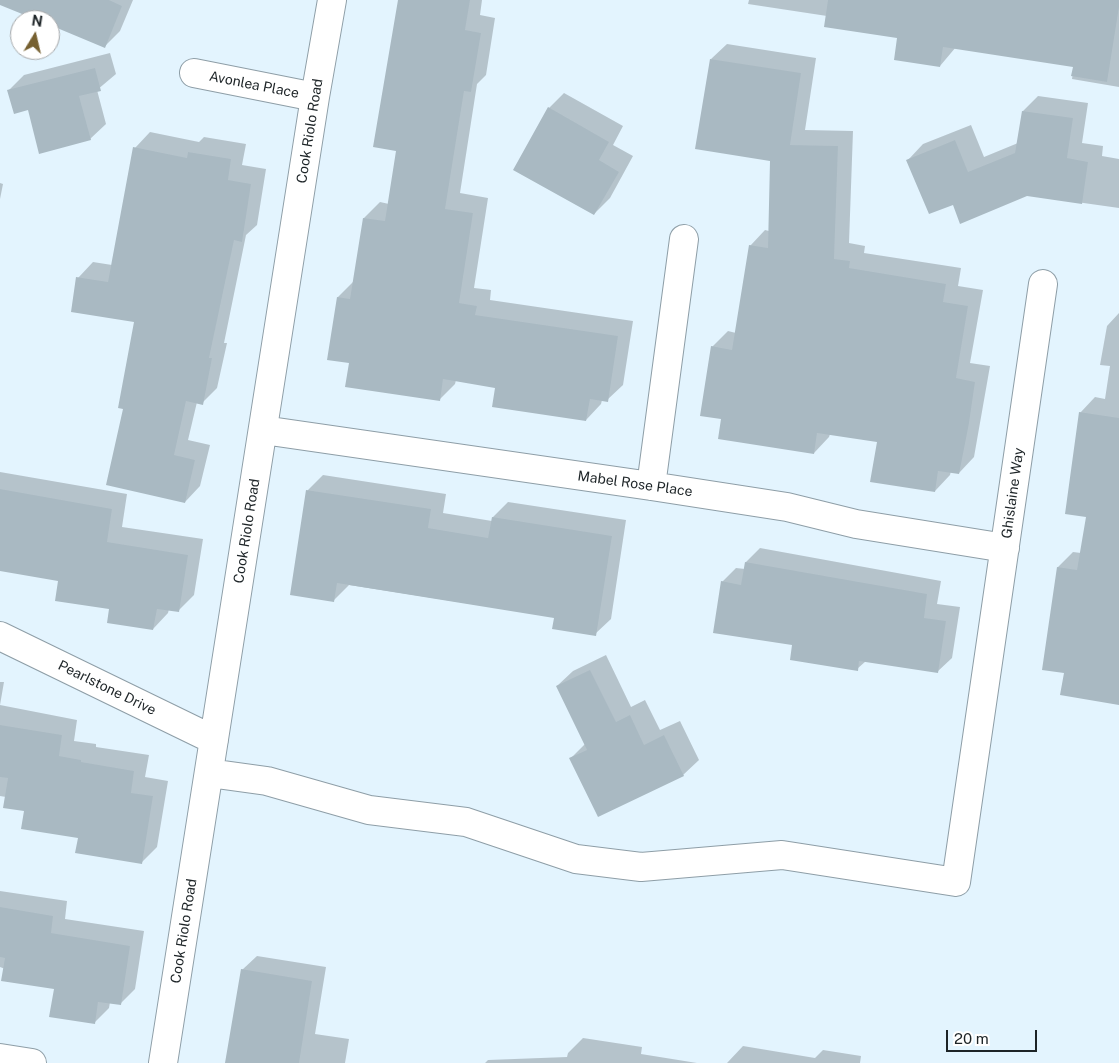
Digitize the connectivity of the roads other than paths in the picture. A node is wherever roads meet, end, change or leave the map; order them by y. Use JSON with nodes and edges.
{"nodes":[{"id":1,"x":332,"y":0,"type":"edge"},
{"id":2,"x":194,"y":73,"type":"dead end"},
{"id":3,"x":315,"y":97,"type":"junction"},
{"id":4,"x":684,"y":238,"type":"dead end"},
{"id":5,"x":1043,"y":284,"type":"dead end"},
{"id":6,"x":263,"y":430,"type":"junction"},
{"id":7,"x":651,"y":486,"type":"junction"},
{"id":8,"x":1005,"y":548,"type":"junction"},
{"id":9,"x":0,"y":636,"type":"edge"},
{"id":10,"x":214,"y":740,"type":"junction"},
{"id":11,"x":209,"y":773,"type":"junction"},
{"id":12,"x":0,"y":1058,"type":"edge"},
{"id":13,"x":32,"y":1063,"type":"edge"},
{"id":14,"x":163,"y":1063,"type":"edge"}],
"edges":[{"from":1,"to":3,"type":"street","name":"Cook Riolo Road"},
{"from":2,"to":3,"type":"street","name":"Avonlea Place"},
{"from":3,"to":6,"type":"street","name":"Cook Riolo Road"},
{"from":4,"to":7,"type":"street"},
{"from":5,"to":8,"type":"street","name":"Ghislaine Way"},
{"from":6,"to":7,"type":"street","name":"Mabel Rose Place"},
{"from":6,"to":10,"type":"street","name":"Cook Riolo Road"},
{"from":7,"to":8,"type":"street","name":"Mabel Rose Place"},
{"from":8,"to":11,"type":"street","name":"Ghislaine Way"},
{"from":9,"to":10,"type":"street","name":"Pearlstone Drive"},
{"from":10,"to":11,"type":"street","name":"Cook Riolo Road"},
{"from":11,"to":14,"type":"street","name":"Cook Riolo Road"},
{"from":12,"to":13,"type":"street"}]}
